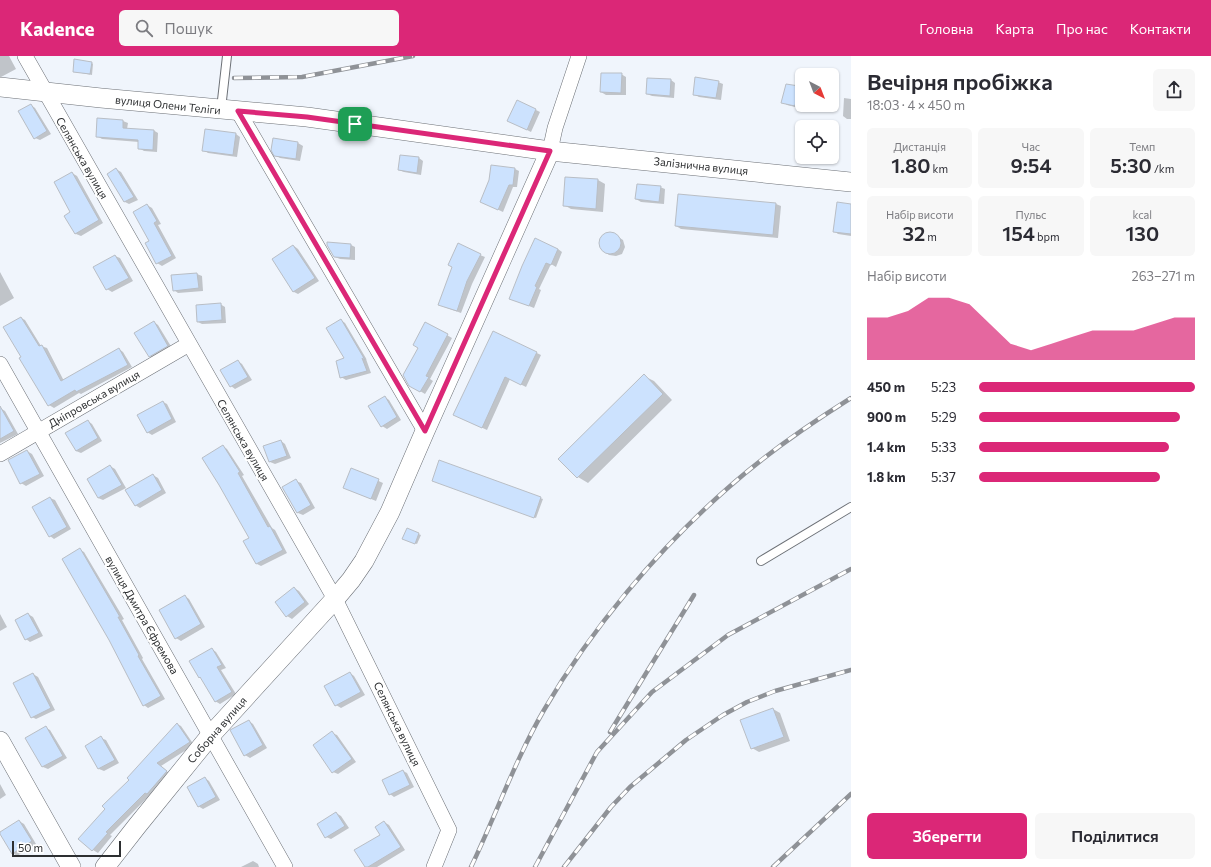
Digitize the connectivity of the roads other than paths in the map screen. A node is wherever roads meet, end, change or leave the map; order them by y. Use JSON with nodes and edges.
{"nodes":[{"id":1,"x":24,"y":56,"type":"edge"},
{"id":2,"x":227,"y":56,"type":"edge"},
{"id":3,"x":579,"y":56,"type":"edge"},
{"id":4,"x":0,"y":87,"type":"edge"},
{"id":5,"x":44,"y":92,"type":"junction"},
{"id":6,"x":229,"y":110,"type":"junction"},
{"id":7,"x":550,"y":151,"type":"junction"},
{"id":8,"x":851,"y":182,"type":"edge"},
{"id":9,"x":189,"y":344,"type":"junction"},
{"id":10,"x":0,"y":364,"type":"edge"},
{"id":11,"x":38,"y":431,"type":"junction"},
{"id":12,"x":425,"y":431,"type":"junction"},
{"id":13,"x":0,"y":454,"type":"edge"},
{"id":14,"x":851,"y":507,"type":"edge"},
{"id":15,"x":761,"y":561,"type":"dead end"},
{"id":16,"x":335,"y":599,"type":"junction"},
{"id":17,"x":210,"y":736,"type":"junction"},
{"id":18,"x":0,"y":741,"type":"edge"},
{"id":19,"x":71,"y":867,"type":"edge"},
{"id":20,"x":105,"y":867,"type":"edge"},
{"id":21,"x":285,"y":867,"type":"edge"},
{"id":22,"x":434,"y":867,"type":"edge"}],
"edges":[{"from":1,"to":5,"type":"street","name":"Селянська вулиця"},
{"from":2,"to":6,"type":"lane"},
{"from":3,"to":7,"type":"street"},
{"from":4,"to":5,"type":"street","name":"вулиця Олени Теліги"},
{"from":5,"to":6,"type":"street","name":"вулиця Олени Теліги"},
{"from":5,"to":9,"type":"street","name":"Селянська вулиця"},
{"from":6,"to":7,"type":"street","name":"вулиця Олени Теліги"},
{"from":6,"to":12,"type":"street"},
{"from":7,"to":8,"type":"street","name":"Залізнична вулиця"},
{"from":7,"to":12,"type":"street","name":"Соборна вулиця"},
{"from":9,"to":11,"type":"street","name":"Дніпровська вулиця"},
{"from":9,"to":16,"type":"street","name":"Селянська вулиця"},
{"from":10,"to":11,"type":"street","name":"вулиця Дмитра Єфремова"},
{"from":11,"to":13,"type":"street","name":"Дніпровська вулиця"},
{"from":11,"to":17,"type":"street","name":"вулиця Дмитра Єфремова"},
{"from":12,"to":16,"type":"street","name":"Соборна вулиця"},
{"from":14,"to":15,"type":"lane"},
{"from":16,"to":17,"type":"street","name":"Соборна вулиця"},
{"from":16,"to":22,"type":"street","name":"Селянська вулиця"},
{"from":17,"to":20,"type":"street","name":"Соборна вулиця"},
{"from":17,"to":21,"type":"street","name":"вулиця Дмитра Єфремова"},
{"from":18,"to":19,"type":"street"}]}
